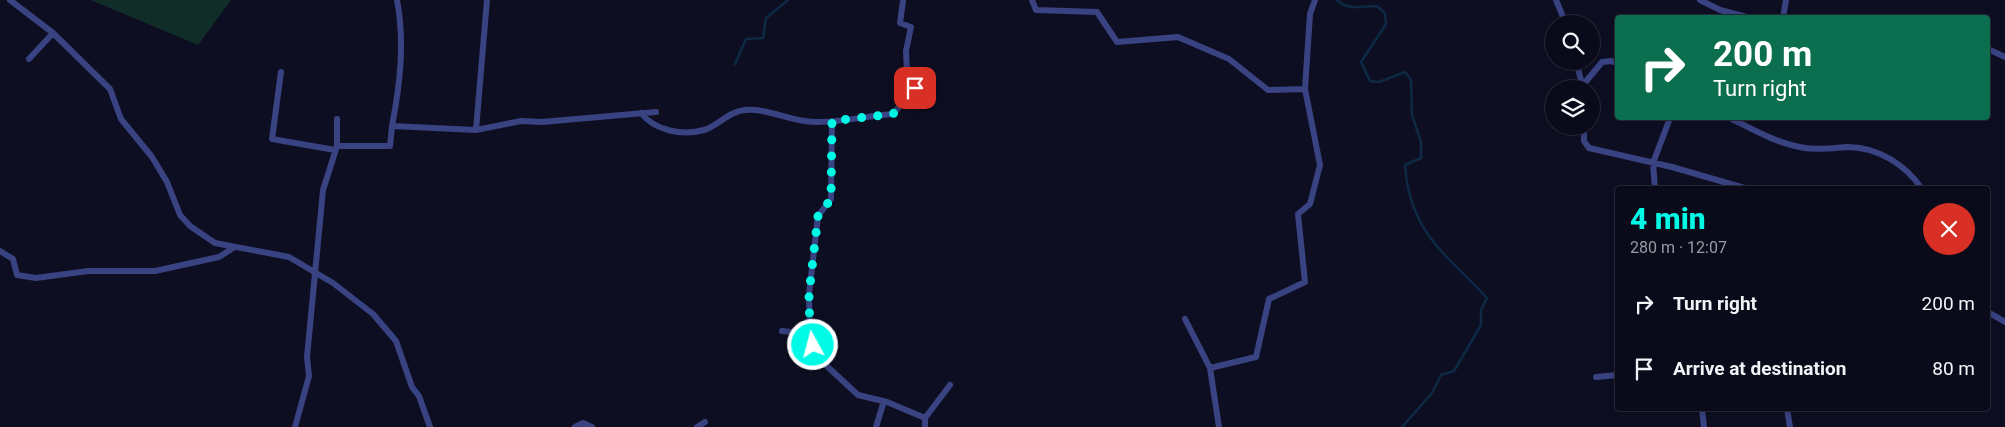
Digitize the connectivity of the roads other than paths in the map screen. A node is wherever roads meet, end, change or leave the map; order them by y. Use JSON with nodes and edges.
{"nodes":[{"id":1,"x":10,"y":0,"type":"edge"},
{"id":2,"x":397,"y":0,"type":"edge"},
{"id":3,"x":487,"y":0,"type":"edge"},
{"id":4,"x":1032,"y":0,"type":"edge"},
{"id":5,"x":1314,"y":0,"type":"edge"},
{"id":6,"x":1556,"y":0,"type":"edge"},
{"id":7,"x":1700,"y":0,"type":"edge"},
{"id":8,"x":1786,"y":0,"type":"edge"},
{"id":9,"x":903,"y":1,"type":"edge"},
{"id":10,"x":1562,"y":15,"type":"edge"},
{"id":11,"x":1739,"y":15,"type":"edge"},
{"id":12,"x":1784,"y":15,"type":"edge"},
{"id":13,"x":53,"y":33,"type":"junction"},
{"id":14,"x":1990,"y":50,"type":"edge"},
{"id":15,"x":2005,"y":57,"type":"edge"},
{"id":16,"x":29,"y":59,"type":"dead end"},
{"id":17,"x":1615,"y":62,"type":"edge"},
{"id":18,"x":281,"y":72,"type":"dead end"},
{"id":19,"x":1588,"y":80,"type":"edge"},
{"id":20,"x":1305,"y":90,"type":"junction"},
{"id":21,"x":656,"y":112,"type":"dead end"},
{"id":22,"x":641,"y":113,"type":"junction"},
{"id":23,"x":337,"y":119,"type":"dead end"},
{"id":24,"x":1669,"y":120,"type":"edge"},
{"id":25,"x":1734,"y":120,"type":"edge"},
{"id":26,"x":832,"y":121,"type":"junction"},
{"id":27,"x":392,"y":126,"type":"junction"},
{"id":28,"x":476,"y":130,"type":"junction"},
{"id":29,"x":1584,"y":135,"type":"edge"},
{"id":30,"x":336,"y":148,"type":"junction"},
{"id":31,"x":1653,"y":163,"type":"junction"},
{"id":32,"x":1655,"y":186,"type":"edge"},
{"id":33,"x":1737,"y":186,"type":"edge"},
{"id":34,"x":1919,"y":186,"type":"edge"},
{"id":35,"x":233,"y":248,"type":"junction"},
{"id":36,"x":0,"y":251,"type":"edge"},
{"id":37,"x":315,"y":271,"type":"junction"},
{"id":38,"x":1990,"y":313,"type":"edge"},
{"id":39,"x":1185,"y":319,"type":"dead end"},
{"id":40,"x":2005,"y":322,"type":"edge"},
{"id":41,"x":782,"y":331,"type":"dead end"},
{"id":42,"x":810,"y":334,"type":"junction"},
{"id":43,"x":1210,"y":368,"type":"junction"},
{"id":44,"x":1615,"y":374,"type":"edge"},
{"id":45,"x":1596,"y":377,"type":"dead end"},
{"id":46,"x":950,"y":385,"type":"dead end"},
{"id":47,"x":884,"y":401,"type":"junction"},
{"id":48,"x":1702,"y":411,"type":"edge"},
{"id":49,"x":1787,"y":411,"type":"edge"},
{"id":50,"x":925,"y":418,"type":"junction"},
{"id":51,"x":705,"y":422,"type":"dead end"},
{"id":52,"x":295,"y":427,"type":"edge"},
{"id":53,"x":430,"y":427,"type":"edge"},
{"id":54,"x":575,"y":427,"type":"edge"},
{"id":55,"x":592,"y":427,"type":"edge"},
{"id":56,"x":697,"y":427,"type":"edge"},
{"id":57,"x":876,"y":427,"type":"edge"},
{"id":58,"x":925,"y":427,"type":"edge"},
{"id":59,"x":1219,"y":427,"type":"edge"},
{"id":60,"x":1704,"y":427,"type":"edge"},
{"id":61,"x":1790,"y":427,"type":"edge"}],
"edges":[{"from":1,"to":13,"type":"street"},
{"from":2,"to":27,"type":"street"},
{"from":3,"to":28,"type":"street"},
{"from":4,"to":20,"type":"street"},
{"from":5,"to":20,"type":"street"},
{"from":6,"to":10,"type":"street"},
{"from":7,"to":11,"type":"street"},
{"from":8,"to":12,"type":"street"},
{"from":9,"to":26,"type":"street"},
{"from":13,"to":16,"type":"street"},
{"from":13,"to":35,"type":"street"},
{"from":14,"to":15,"type":"street"},
{"from":17,"to":19,"type":"street"},
{"from":18,"to":30,"type":"street"},
{"from":20,"to":43,"type":"street"},
{"from":21,"to":22,"type":"street"},
{"from":22,"to":26,"type":"street"},
{"from":22,"to":28,"type":"street"},
{"from":23,"to":30,"type":"street"},
{"from":24,"to":31,"type":"street"},
{"from":25,"to":34,"type":"street"},
{"from":26,"to":42,"type":"street"},
{"from":27,"to":28,"type":"street"},
{"from":27,"to":30,"type":"street"},
{"from":29,"to":31,"type":"street"},
{"from":30,"to":37,"type":"street"},
{"from":31,"to":32,"type":"street"},
{"from":31,"to":33,"type":"street"},
{"from":35,"to":36,"type":"street"},
{"from":35,"to":37,"type":"street"},
{"from":37,"to":52,"type":"street"},
{"from":37,"to":53,"type":"street"},
{"from":38,"to":40,"type":"street"},
{"from":39,"to":43,"type":"street"},
{"from":41,"to":42,"type":"street"},
{"from":42,"to":47,"type":"street"},
{"from":43,"to":59,"type":"street"},
{"from":44,"to":45,"type":"street"},
{"from":46,"to":50,"type":"street"},
{"from":47,"to":50,"type":"street"},
{"from":47,"to":57,"type":"street"},
{"from":48,"to":60,"type":"street"},
{"from":49,"to":61,"type":"street"},
{"from":50,"to":58,"type":"street"},
{"from":51,"to":56,"type":"street"},
{"from":54,"to":55,"type":"street"}]}
